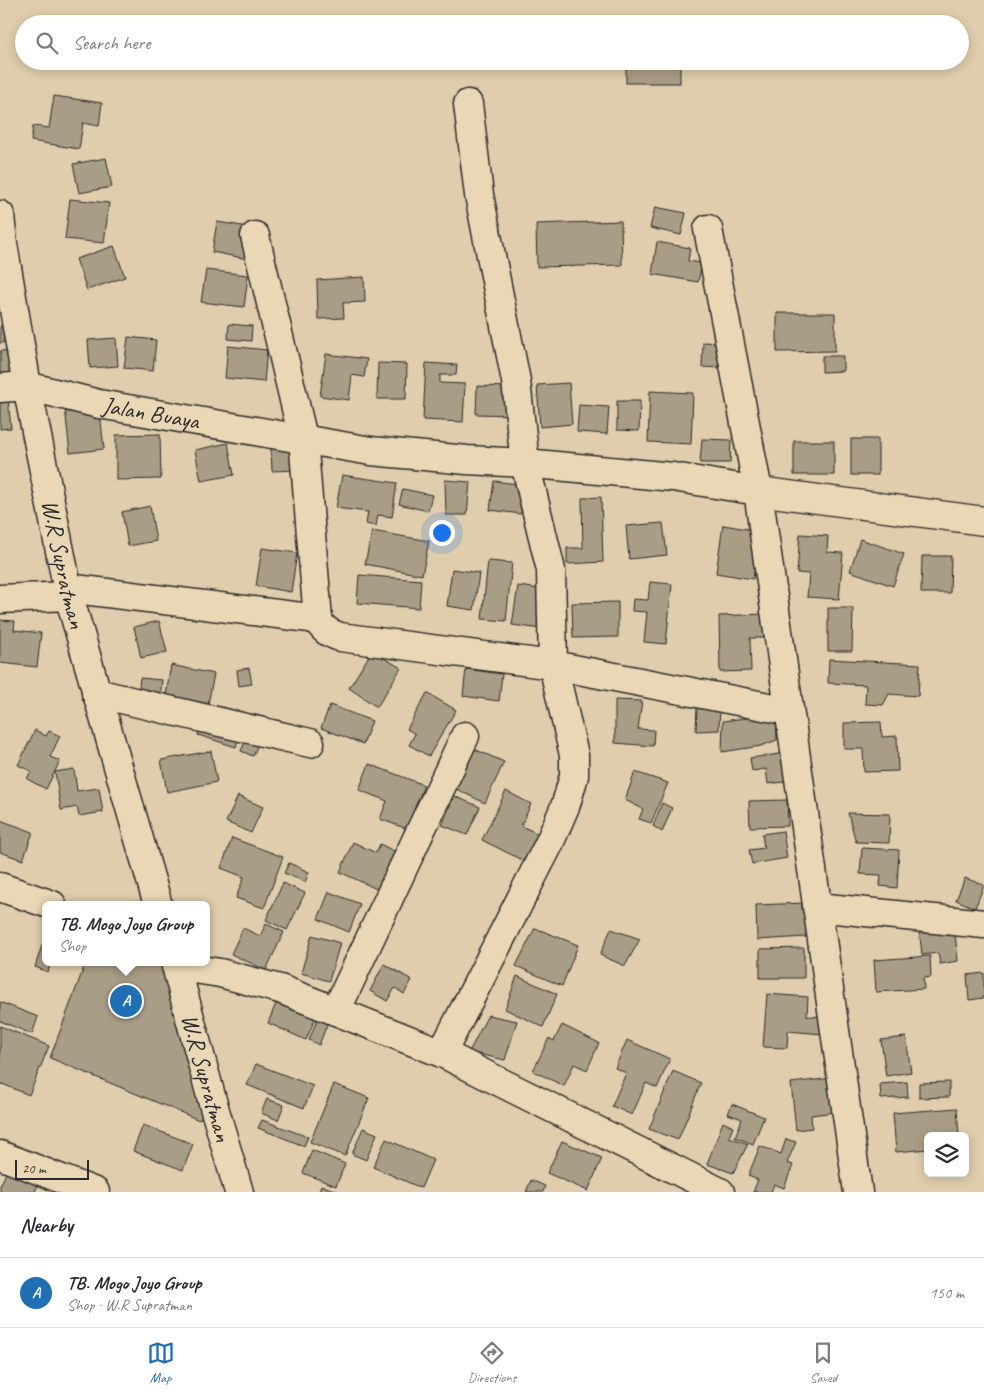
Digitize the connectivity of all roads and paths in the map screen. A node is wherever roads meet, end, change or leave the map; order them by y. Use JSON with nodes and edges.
{"nodes":[{"id":1,"x":468,"y":104,"type":"dead end"},
{"id":2,"x":0,"y":215,"type":"edge"},
{"id":3,"x":708,"y":229,"type":"dead end"},
{"id":4,"x":255,"y":236,"type":"dead end"},
{"id":5,"x":27,"y":386,"type":"junction"},
{"id":6,"x":0,"y":388,"type":"edge"},
{"id":7,"x":303,"y":438,"type":"junction"},
{"id":8,"x":525,"y":463,"type":"junction"},
{"id":9,"x":758,"y":491,"type":"junction"},
{"id":10,"x":984,"y":521,"type":"edge"},
{"id":11,"x":68,"y":592,"type":"junction"},
{"id":12,"x":0,"y":599,"type":"edge"},
{"id":13,"x":318,"y":619,"type":"junction"},
{"id":14,"x":553,"y":665,"type":"junction"},
{"id":15,"x":96,"y":693,"type":"junction"},
{"id":16,"x":789,"y":711,"type":"junction"},
{"id":17,"x":465,"y":736,"type":"dead end"},
{"id":18,"x":310,"y":743,"type":"dead end"},
{"id":19,"x":0,"y":888,"type":"edge"},
{"id":20,"x":157,"y":901,"type":"edge"},
{"id":21,"x":42,"y":902,"type":"edge"},
{"id":22,"x":817,"y":907,"type":"junction"},
{"id":23,"x":984,"y":924,"type":"edge"},
{"id":24,"x":176,"y":966,"type":"edge"},
{"id":25,"x":185,"y":966,"type":"edge"},
{"id":26,"x":336,"y":1011,"type":"junction"},
{"id":27,"x":442,"y":1053,"type":"junction"},
{"id":28,"x":0,"y":1155,"type":"edge"},
{"id":29,"x":95,"y":1192,"type":"edge"},
{"id":30,"x":239,"y":1192,"type":"edge"},
{"id":31,"x":720,"y":1192,"type":"edge"},
{"id":32,"x":858,"y":1192,"type":"edge"}],
"edges":[{"from":1,"to":8,"type":"street"},
{"from":2,"to":5,"type":"street","name":"W.R Supratman"},
{"from":3,"to":9,"type":"street"},
{"from":4,"to":7,"type":"street"},
{"from":5,"to":6,"type":"street","name":"Jalan Buaya"},
{"from":5,"to":7,"type":"street","name":"Jalan Buaya"},
{"from":5,"to":11,"type":"street","name":"W.R Supratman"},
{"from":7,"to":8,"type":"street","name":"Jalan Buaya"},
{"from":7,"to":13,"type":"street"},
{"from":8,"to":9,"type":"street","name":"Jalan Buaya"},
{"from":8,"to":14,"type":"street"},
{"from":9,"to":10,"type":"street","name":"Jalan Buaya"},
{"from":9,"to":16,"type":"street"},
{"from":11,"to":12,"type":"street"},
{"from":11,"to":13,"type":"street"},
{"from":11,"to":15,"type":"street","name":"W.R Supratman"},
{"from":13,"to":14,"type":"street"},
{"from":14,"to":16,"type":"street"},
{"from":14,"to":27,"type":"street"},
{"from":15,"to":18,"type":"street"},
{"from":15,"to":20,"type":"street","name":"W.R Supratman"},
{"from":16,"to":22,"type":"street"},
{"from":17,"to":26,"type":"street"},
{"from":19,"to":21,"type":"street"},
{"from":22,"to":23,"type":"street"},
{"from":22,"to":32,"type":"street"},
{"from":24,"to":30,"type":"street","name":"W.R Supratman"},
{"from":25,"to":26,"type":"street"},
{"from":26,"to":27,"type":"street"},
{"from":27,"to":31,"type":"street"},
{"from":28,"to":29,"type":"street"}]}
